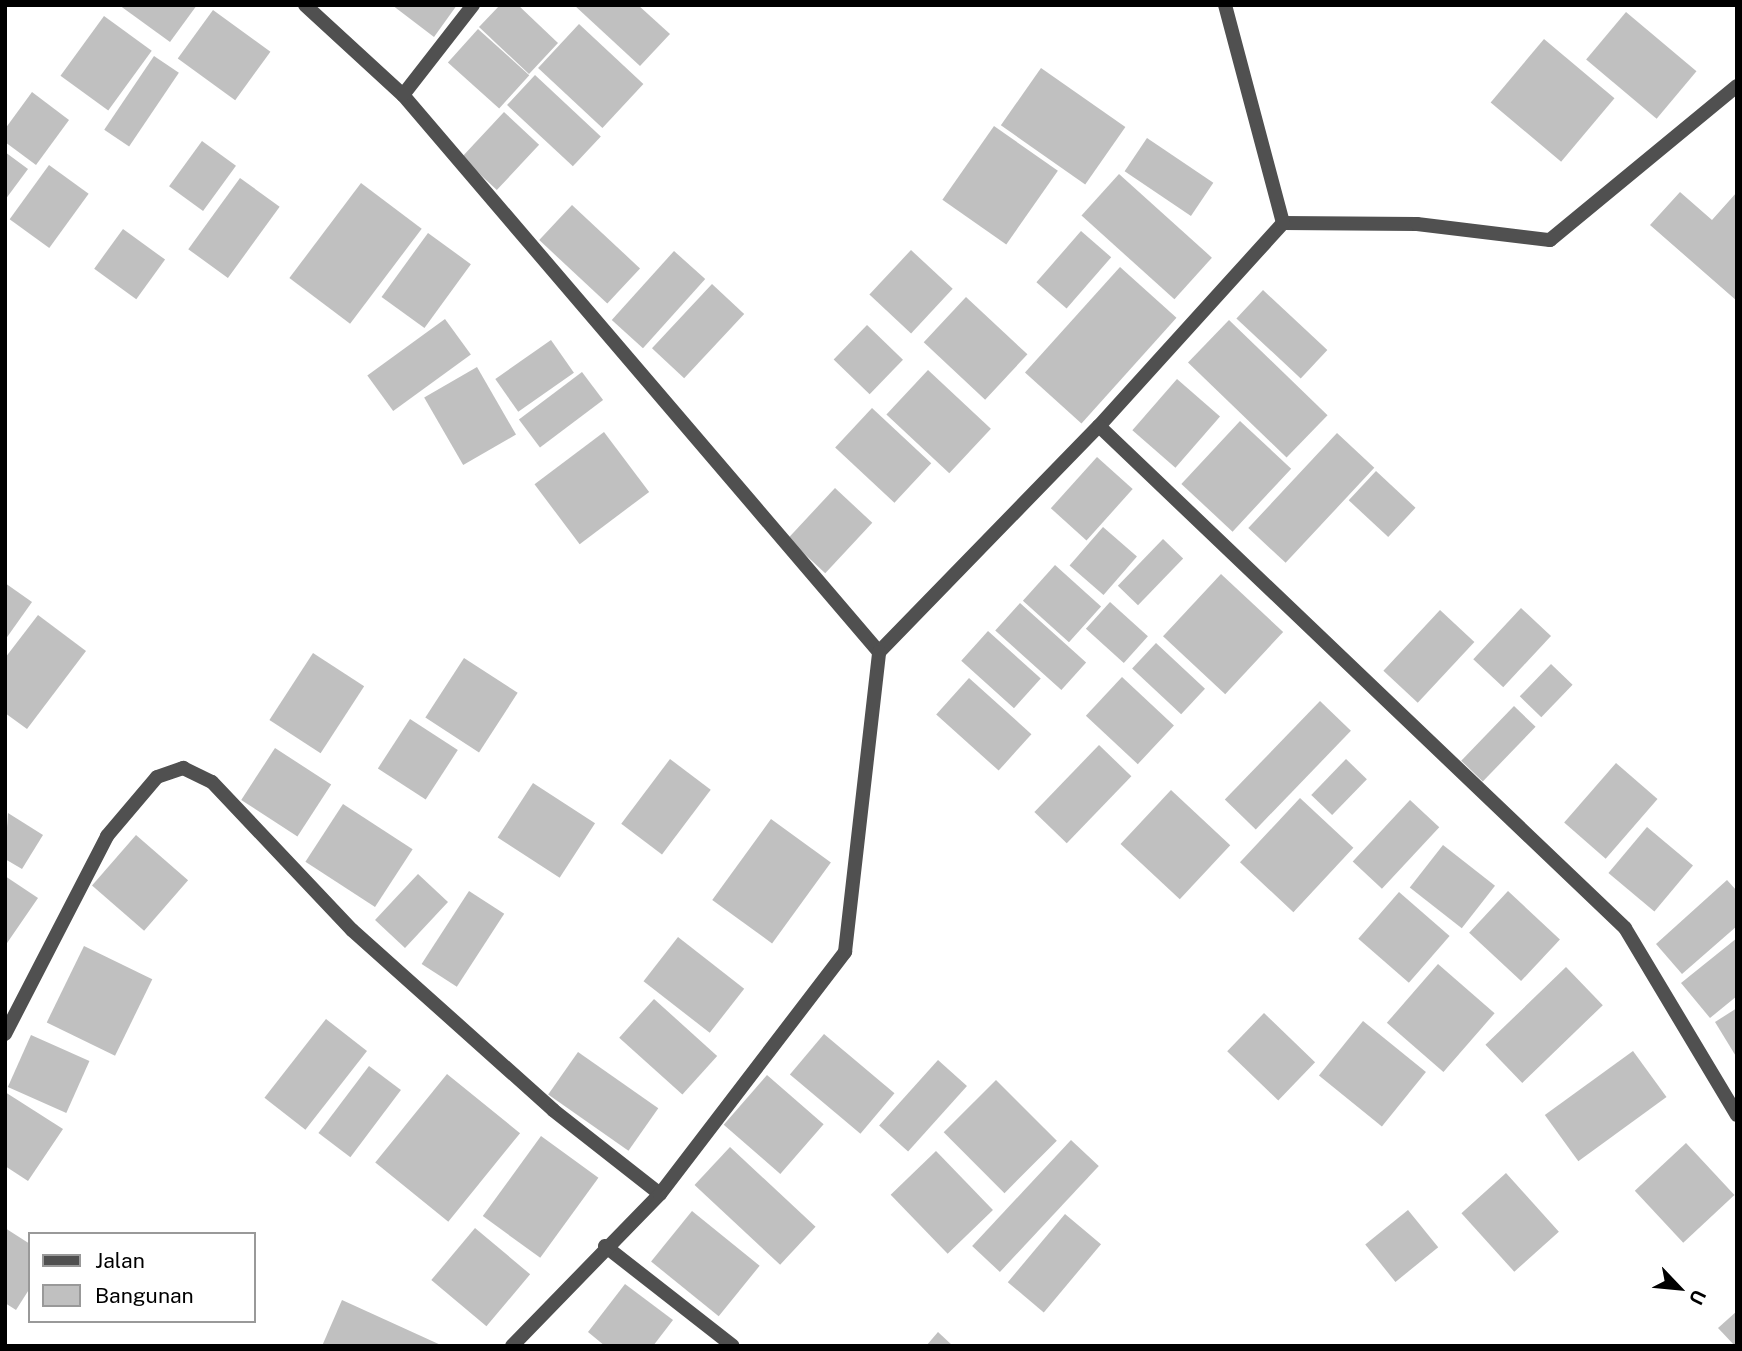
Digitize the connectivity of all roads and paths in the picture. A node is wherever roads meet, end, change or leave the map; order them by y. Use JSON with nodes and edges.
{"nodes":[{"id":1,"x":305,"y":5,"type":"edge"},
{"id":2,"x":473,"y":5,"type":"edge"},
{"id":3,"x":1225,"y":5,"type":"edge"},
{"id":4,"x":1737,"y":86,"type":"edge"},
{"id":5,"x":403,"y":96,"type":"junction"},
{"id":6,"x":1283,"y":223,"type":"junction"},
{"id":7,"x":1099,"y":426,"type":"junction"},
{"id":8,"x":878,"y":652,"type":"junction"},
{"id":9,"x":5,"y":1034,"type":"edge"},
{"id":10,"x":1737,"y":1115,"type":"edge"},
{"id":11,"x":660,"y":1194,"type":"junction"},
{"id":12,"x":605,"y":1246,"type":"junction"},
{"id":13,"x":512,"y":1346,"type":"edge"},
{"id":14,"x":733,"y":1346,"type":"edge"}],
"edges":[{"from":1,"to":5,"type":"street"},
{"from":2,"to":5,"type":"street"},
{"from":3,"to":6,"type":"street"},
{"from":4,"to":6,"type":"street"},
{"from":5,"to":8,"type":"street"},
{"from":6,"to":7,"type":"street"},
{"from":7,"to":8,"type":"street"},
{"from":7,"to":10,"type":"street"},
{"from":8,"to":11,"type":"street"},
{"from":9,"to":11,"type":"street"},
{"from":11,"to":12,"type":"street"},
{"from":12,"to":13,"type":"street"},
{"from":12,"to":14,"type":"street"}]}
